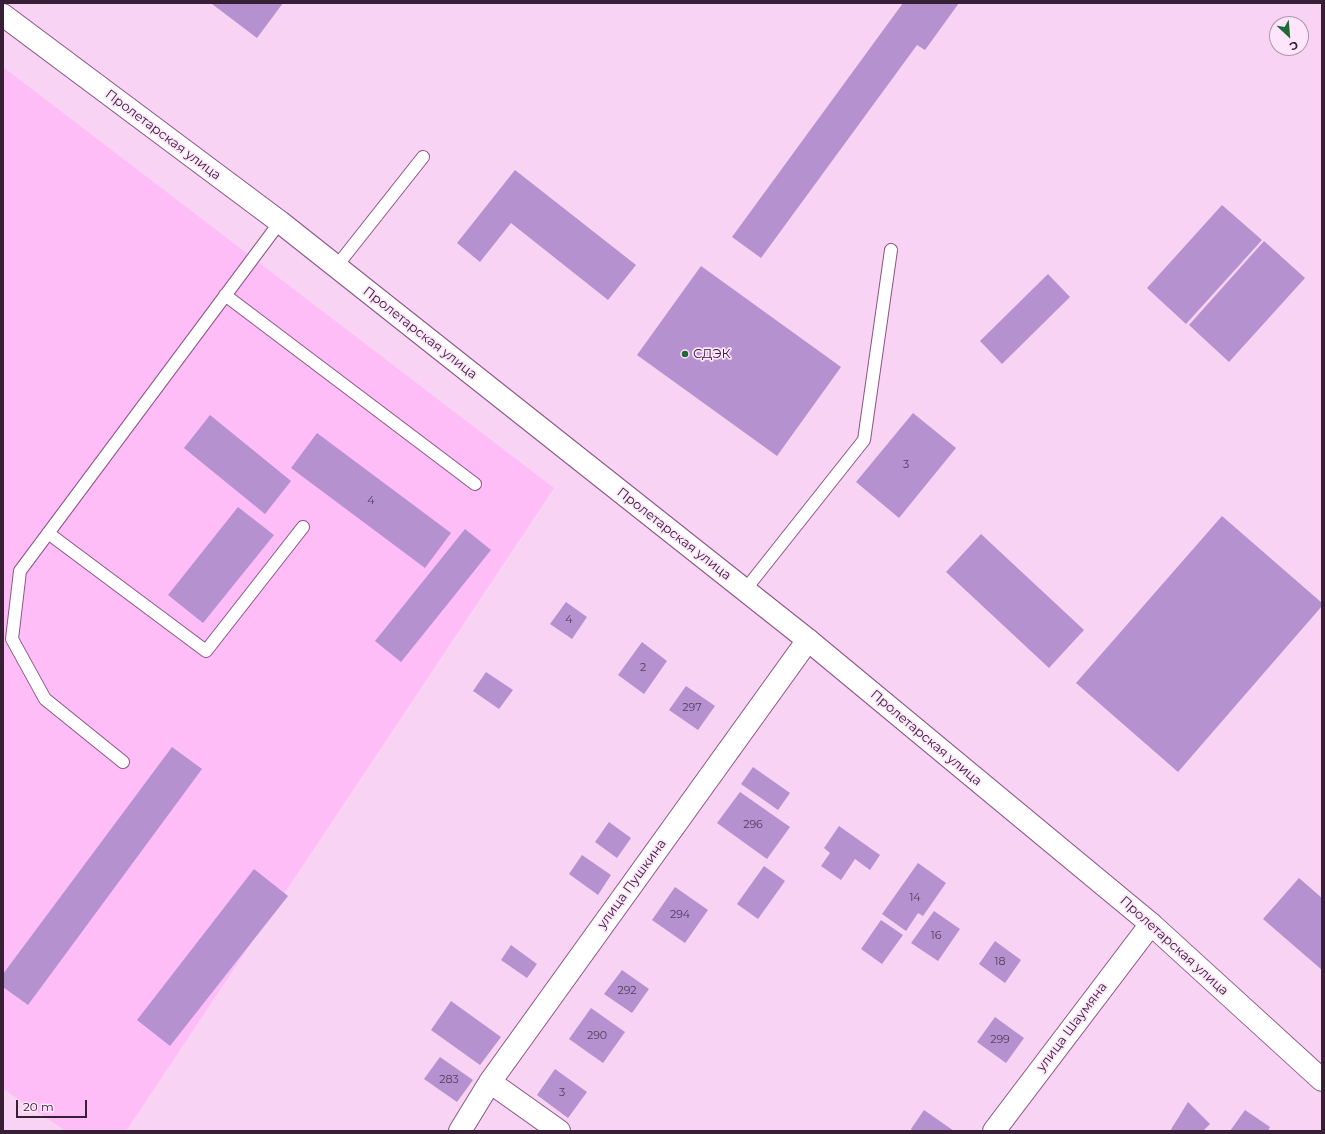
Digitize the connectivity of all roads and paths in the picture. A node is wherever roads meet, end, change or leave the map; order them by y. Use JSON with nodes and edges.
{"nodes":[{"id":1,"x":3,"y":15,"type":"edge"},
{"id":2,"x":423,"y":157,"type":"dead end"},
{"id":3,"x":280,"y":222,"type":"junction"},
{"id":4,"x":891,"y":250,"type":"dead end"},
{"id":5,"x":336,"y":267,"type":"junction"},
{"id":6,"x":225,"y":295,"type":"junction"},
{"id":7,"x":475,"y":484,"type":"dead end"},
{"id":8,"x":303,"y":527,"type":"dead end"},
{"id":9,"x":48,"y":533,"type":"junction"},
{"id":10,"x":745,"y":590,"type":"junction"},
{"id":11,"x":808,"y":640,"type":"junction"},
{"id":12,"x":123,"y":762,"type":"dead end"},
{"id":13,"x":1150,"y":924,"type":"junction"},
{"id":14,"x":1322,"y":1080,"type":"edge"},
{"id":15,"x":490,"y":1082,"type":"junction"},
{"id":16,"x":460,"y":1131,"type":"edge"},
{"id":17,"x":559,"y":1131,"type":"edge"},
{"id":18,"x":994,"y":1131,"type":"edge"}],
"edges":[{"from":1,"to":3,"type":"street","name":"Пролетарская улица"},
{"from":2,"to":5,"type":"lane"},
{"from":3,"to":5,"type":"street","name":"Пролетарская улица"},
{"from":3,"to":6,"type":"lane"},
{"from":4,"to":10,"type":"lane"},
{"from":5,"to":10,"type":"street","name":"Пролетарская улица"},
{"from":6,"to":7,"type":"lane"},
{"from":6,"to":9,"type":"lane"},
{"from":8,"to":9,"type":"lane"},
{"from":9,"to":12,"type":"lane"},
{"from":10,"to":11,"type":"street","name":"Пролетарская улица"},
{"from":11,"to":13,"type":"street","name":"Пролетарская улица"},
{"from":11,"to":15,"type":"street","name":"улица Пушкина"},
{"from":13,"to":14,"type":"street","name":"Пролетарская улица"},
{"from":13,"to":18,"type":"street","name":"улица Шаумяна"},
{"from":15,"to":16,"type":"street","name":"улица Пушкина"},
{"from":15,"to":17,"type":"street"}]}
